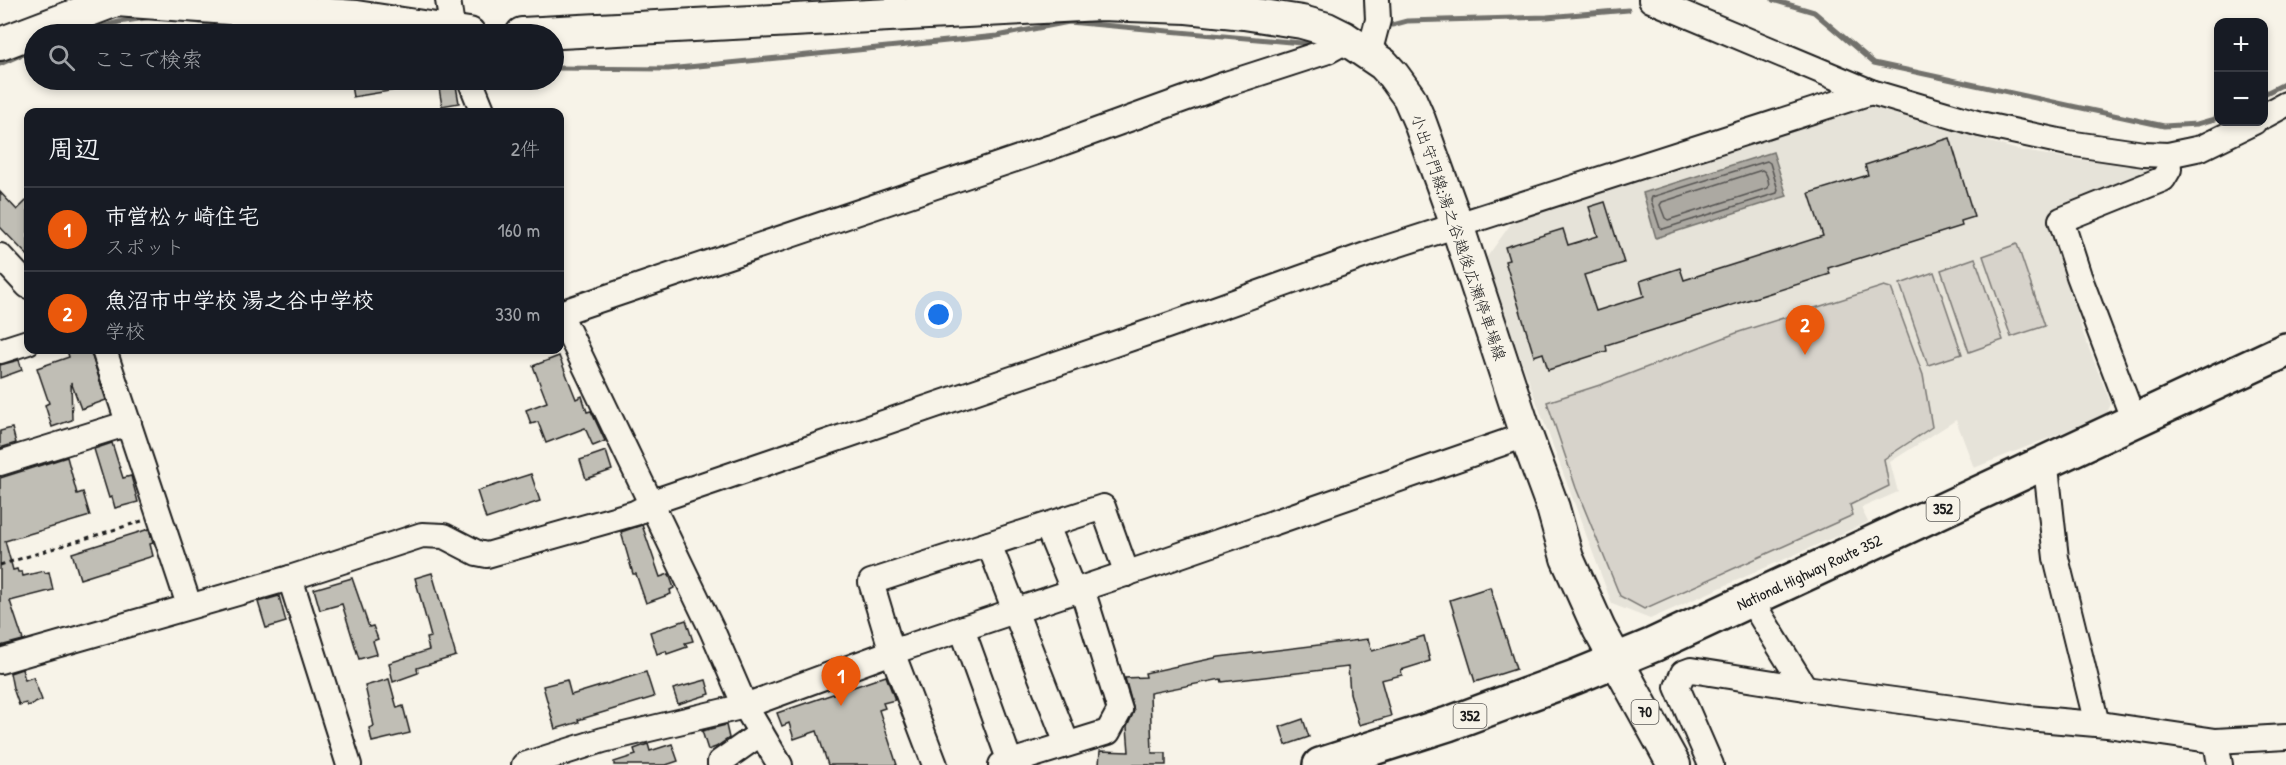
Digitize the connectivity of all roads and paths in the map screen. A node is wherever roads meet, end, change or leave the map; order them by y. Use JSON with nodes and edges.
{"nodes":[{"id":1,"x":448,"y":0,"type":"edge"},
{"id":2,"x":1377,"y":0,"type":"edge"},
{"id":3,"x":1650,"y":0,"type":"edge"},
{"id":4,"x":53,"y":24,"type":"edge"},
{"id":5,"x":398,"y":24,"type":"edge"},
{"id":6,"x":455,"y":24,"type":"edge"},
{"id":7,"x":564,"y":32,"type":"edge"},
{"id":8,"x":24,"y":35,"type":"edge"},
{"id":9,"x":1343,"y":37,"type":"junction"},
{"id":10,"x":0,"y":44,"type":"edge"},
{"id":11,"x":1369,"y":54,"type":"junction"},
{"id":12,"x":474,"y":90,"type":"edge"},
{"id":13,"x":1871,"y":93,"type":"junction"},
{"id":14,"x":2286,"y":104,"type":"edge"},
{"id":15,"x":481,"y":108,"type":"edge"},
{"id":16,"x":2268,"y":114,"type":"edge"},
{"id":17,"x":2246,"y":126,"type":"edge"},
{"id":18,"x":2168,"y":155,"type":"junction"},
{"id":19,"x":1457,"y":225,"type":"junction"},
{"id":20,"x":0,"y":256,"type":"edge"},
{"id":21,"x":24,"y":282,"type":"edge"},
{"id":22,"x":564,"y":313,"type":"edge"},
{"id":23,"x":564,"y":322,"type":"edge"},
{"id":24,"x":24,"y":343,"type":"edge"},
{"id":25,"x":2286,"y":350,"type":"edge"},
{"id":26,"x":0,"y":351,"type":"edge"},
{"id":27,"x":105,"y":354,"type":"edge"},
{"id":28,"x":2137,"y":421,"type":"junction"},
{"id":29,"x":129,"y":423,"type":"junction"},
{"id":30,"x":1526,"y":435,"type":"junction"},
{"id":31,"x":0,"y":463,"type":"edge"},
{"id":32,"x":2042,"y":463,"type":"junction"},
{"id":33,"x":650,"y":504,"type":"junction"},
{"id":34,"x":159,"y":516,"type":"junction"},
{"id":35,"x":1047,"y":525,"type":"junction"},
{"id":36,"x":989,"y":544,"type":"junction"},
{"id":37,"x":0,"y":565,"type":"edge"},
{"id":38,"x":1127,"y":574,"type":"junction"},
{"id":39,"x":290,"y":578,"type":"junction"},
{"id":40,"x":1078,"y":590,"type":"junction"},
{"id":41,"x":1750,"y":599,"type":"junction"},
{"id":42,"x":189,"y":605,"type":"junction"},
{"id":43,"x":1015,"y":611,"type":"junction"},
{"id":44,"x":962,"y":629,"type":"junction"},
{"id":45,"x":892,"y":652,"type":"junction"},
{"id":46,"x":1616,"y":660,"type":"junction"},
{"id":47,"x":0,"y":661,"type":"edge"},
{"id":48,"x":1804,"y":688,"type":"junction"},
{"id":49,"x":744,"y":705,"type":"junction"},
{"id":50,"x":2097,"y":724,"type":"junction"},
{"id":51,"x":761,"y":733,"type":"junction"},
{"id":52,"x":2286,"y":737,"type":"edge"},
{"id":53,"x":2216,"y":741,"type":"junction"},
{"id":54,"x":1067,"y":744,"type":"junction"},
{"id":55,"x":716,"y":764,"type":"edge"},
{"id":56,"x":1005,"y":764,"type":"edge"},
{"id":57,"x":349,"y":765,"type":"edge"},
{"id":58,"x":524,"y":765,"type":"edge"},
{"id":59,"x":780,"y":765,"type":"edge"},
{"id":60,"x":935,"y":765,"type":"edge"},
{"id":61,"x":1320,"y":765,"type":"edge"},
{"id":62,"x":1674,"y":765,"type":"edge"},
{"id":63,"x":1711,"y":765,"type":"edge"},
{"id":64,"x":2220,"y":765,"type":"edge"}],
"edges":[{"from":1,"to":6,"type":"street"},
{"from":2,"to":11,"type":"street"},
{"from":3,"to":13,"type":"street"},
{"from":4,"to":5,"type":"main road"},
{"from":7,"to":9,"type":"main road","name":"小出守門線;湯之谷越後広瀬停車場線","number":"70"},
{"from":8,"to":10,"type":"main road"},
{"from":9,"to":11,"type":"main road","name":"小出守門線;湯之谷越後広瀬停車場線","number":"70"},
{"from":9,"to":22,"type":"street"},
{"from":11,"to":19,"type":"main road","name":"小出守門線;湯之谷越後広瀬停車場線","number":"70"},
{"from":12,"to":15,"type":"street"},
{"from":13,"to":18,"type":"street"},
{"from":13,"to":19,"type":"street"},
{"from":14,"to":16,"type":"street"},
{"from":17,"to":18,"type":"street"},
{"from":18,"to":28,"type":"street"},
{"from":19,"to":30,"type":"main road","name":"小出守門線;湯之谷越後広瀬停車場線","number":"70"},
{"from":19,"to":33,"type":"street"},
{"from":20,"to":21,"type":"street"},
{"from":23,"to":33,"type":"street"},
{"from":24,"to":26,"type":"street"},
{"from":25,"to":28,"type":"highway","name":"National Highway Route 352","number":"352"},
{"from":27,"to":29,"type":"street"},
{"from":28,"to":32,"type":"highway","name":"National Highway Route 352","number":"352"},
{"from":29,"to":31,"type":"street"},
{"from":29,"to":34,"type":"street"},
{"from":30,"to":38,"type":"street"},
{"from":30,"to":46,"type":"main road","name":"小出守門線;湯之谷越後広瀬停車場線","number":"70"},
{"from":32,"to":41,"type":"highway","name":"National Highway Route 352","number":"352"},
{"from":32,"to":50,"type":"street"},
{"from":33,"to":39,"type":"street"},
{"from":33,"to":49,"type":"street"},
{"from":34,"to":37,"type":"path"},
{"from":34,"to":42,"type":"street"},
{"from":35,"to":36,"type":"street"},
{"from":35,"to":38,"type":"street"},
{"from":35,"to":40,"type":"street"},
{"from":36,"to":43,"type":"street"},
{"from":36,"to":45,"type":"street"},
{"from":38,"to":40,"type":"street"},
{"from":39,"to":42,"type":"street"},
{"from":39,"to":57,"type":"street"},
{"from":40,"to":43,"type":"street"},
{"from":40,"to":54,"type":"street"},
{"from":41,"to":46,"type":"highway","name":"National Highway Route 352","number":"352"},
{"from":41,"to":48,"type":"street"},
{"from":42,"to":47,"type":"street"},
{"from":43,"to":44,"type":"street"},
{"from":43,"to":54,"type":"street"},
{"from":44,"to":45,"type":"street"},
{"from":44,"to":56,"type":"street"},
{"from":45,"to":49,"type":"street"},
{"from":45,"to":60,"type":"street"},
{"from":46,"to":61,"type":"highway","name":"National Highway Route 352","number":"352"},
{"from":46,"to":62,"type":"main road","number":"70"},
{"from":48,"to":50,"type":"street"},
{"from":48,"to":63,"type":"street"},
{"from":49,"to":51,"type":"street"},
{"from":49,"to":58,"type":"street"},
{"from":50,"to":53,"type":"street"},
{"from":51,"to":55,"type":"street"},
{"from":51,"to":59,"type":"street"},
{"from":52,"to":53,"type":"street"},
{"from":53,"to":64,"type":"street"},
{"from":54,"to":56,"type":"street"}]}
